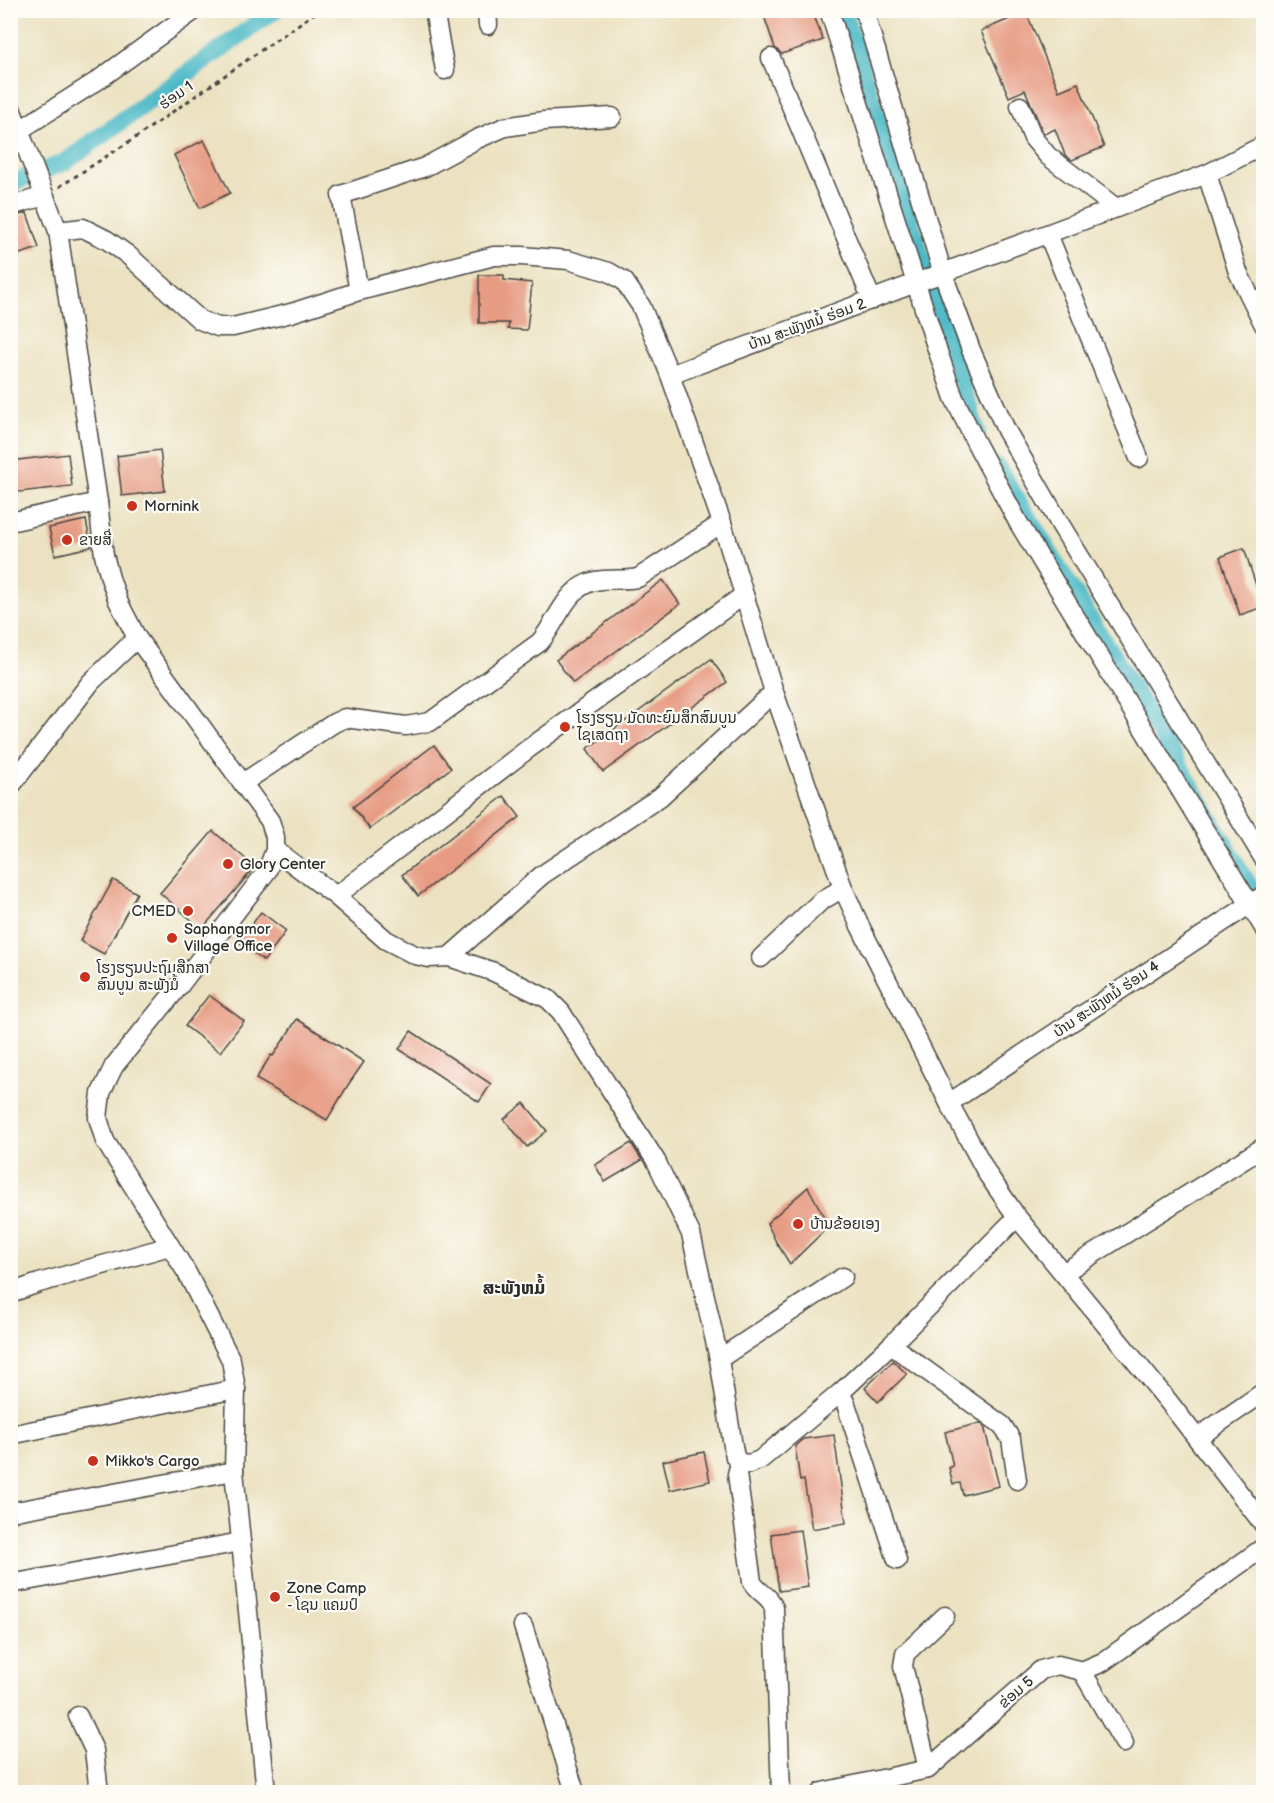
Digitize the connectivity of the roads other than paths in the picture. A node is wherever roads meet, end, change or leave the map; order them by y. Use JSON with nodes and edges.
{"nodes":[{"id":1,"x":195,"y":10,"type":"edge"},
{"id":2,"x":434,"y":10,"type":"edge"},
{"id":3,"x":829,"y":10,"type":"edge"},
{"id":4,"x":864,"y":10,"type":"edge"},
{"id":5,"x":771,"y":58,"type":"dead end"},
{"id":6,"x":446,"y":70,"type":"dead end"},
{"id":7,"x":10,"y":106,"type":"edge"},
{"id":8,"x":1020,"y":106,"type":"dead end"},
{"id":9,"x":612,"y":117,"type":"dead end"},
{"id":10,"x":20,"y":130,"type":"junction"},
{"id":11,"x":1263,"y":145,"type":"edge"},
{"id":12,"x":1207,"y":174,"type":"junction"},
{"id":13,"x":44,"y":194,"type":"junction"},
{"id":14,"x":10,"y":206,"type":"edge"},
{"id":15,"x":1116,"y":208,"type":"junction"},
{"id":16,"x":58,"y":231,"type":"junction"},
{"id":17,"x":1048,"y":234,"type":"junction"},
{"id":18,"x":943,"y":274,"type":"junction"},
{"id":19,"x":918,"y":283,"type":"junction"},
{"id":20,"x":359,"y":291,"type":"junction"},
{"id":21,"x":872,"y":300,"type":"junction"},
{"id":22,"x":1263,"y":325,"type":"edge"},
{"id":23,"x":670,"y":375,"type":"junction"},
{"id":24,"x":1139,"y":458,"type":"dead end"},
{"id":25,"x":98,"y":502,"type":"junction"},
{"id":26,"x":10,"y":522,"type":"edge"},
{"id":27,"x":722,"y":523,"type":"junction"},
{"id":28,"x":744,"y":595,"type":"junction"},
{"id":29,"x":137,"y":638,"type":"junction"},
{"id":30,"x":774,"y":692,"type":"junction"},
{"id":31,"x":244,"y":782,"type":"junction"},
{"id":32,"x":10,"y":787,"type":"edge"},
{"id":33,"x":275,"y":850,"type":"junction"},
{"id":34,"x":1263,"y":859,"type":"edge"},
{"id":35,"x":843,"y":888,"type":"junction"},
{"id":36,"x":336,"y":896,"type":"junction"},
{"id":37,"x":1256,"y":900,"type":"edge"},
{"id":38,"x":1263,"y":928,"type":"edge"},
{"id":39,"x":449,"y":957,"type":"junction"},
{"id":40,"x":761,"y":958,"type":"dead end"},
{"id":41,"x":949,"y":1103,"type":"junction"},
{"id":42,"x":1263,"y":1147,"type":"edge"},
{"id":43,"x":1017,"y":1217,"type":"junction"},
{"id":44,"x":170,"y":1246,"type":"junction"},
{"id":45,"x":1063,"y":1273,"type":"junction"},
{"id":46,"x":843,"y":1277,"type":"dead end"},
{"id":47,"x":10,"y":1293,"type":"edge"},
{"id":48,"x":891,"y":1345,"type":"junction"},
{"id":49,"x":719,"y":1359,"type":"junction"},
{"id":50,"x":236,"y":1389,"type":"junction"},
{"id":51,"x":1263,"y":1392,"type":"edge"},
{"id":52,"x":840,"y":1393,"type":"junction"},
{"id":53,"x":10,"y":1435,"type":"edge"},
{"id":54,"x":1197,"y":1438,"type":"junction"},
{"id":55,"x":740,"y":1463,"type":"junction"},
{"id":56,"x":234,"y":1470,"type":"junction"},
{"id":57,"x":1017,"y":1480,"type":"dead end"},
{"id":58,"x":10,"y":1512,"type":"edge"},
{"id":59,"x":1263,"y":1525,"type":"edge"},
{"id":60,"x":241,"y":1542,"type":"junction"},
{"id":61,"x":1263,"y":1547,"type":"edge"},
{"id":62,"x":897,"y":1560,"type":"dead end"},
{"id":63,"x":10,"y":1584,"type":"edge"},
{"id":64,"x":945,"y":1616,"type":"dead end"},
{"id":65,"x":523,"y":1626,"type":"dead end"},
{"id":66,"x":1082,"y":1671,"type":"junction"},
{"id":67,"x":78,"y":1716,"type":"dead end"},
{"id":68,"x":1124,"y":1743,"type":"dead end"},
{"id":69,"x":928,"y":1769,"type":"junction"},
{"id":70,"x":99,"y":1792,"type":"edge"},
{"id":71,"x":266,"y":1792,"type":"edge"},
{"id":72,"x":575,"y":1792,"type":"edge"},
{"id":73,"x":781,"y":1792,"type":"edge"},
{"id":74,"x":822,"y":1792,"type":"edge"}],
"edges":[{"from":1,"to":10,"type":"street"},
{"from":2,"to":6,"type":"street"},
{"from":3,"to":19,"type":"street"},
{"from":4,"to":18,"type":"street"},
{"from":5,"to":21,"type":"street"},
{"from":7,"to":10,"type":"street"},
{"from":8,"to":15,"type":"street"},
{"from":9,"to":20,"type":"street"},
{"from":10,"to":13,"type":"street"},
{"from":11,"to":12,"type":"street","name":"ບ້ານ ສະພັງຫມໍ້ ຮ່ອມ 2"},
{"from":12,"to":15,"type":"street","name":"ບ້ານ ສະພັງຫມໍ້ ຮ່ອມ 2"},
{"from":12,"to":22,"type":"street"},
{"from":13,"to":14,"type":"street"},
{"from":13,"to":16,"type":"street"},
{"from":15,"to":17,"type":"street","name":"ບ້ານ ສະພັງຫມໍ້ ຮ່ອມ 2"},
{"from":16,"to":20,"type":"street"},
{"from":16,"to":25,"type":"street"},
{"from":17,"to":18,"type":"street","name":"ບ້ານ ສະພັງຫມໍ້ ຮ່ອມ 2"},
{"from":17,"to":24,"type":"street"},
{"from":18,"to":19,"type":"street","name":"ບ້ານ ສະພັງຫມໍ້ ຮ່ອມ 2"},
{"from":18,"to":34,"type":"street"},
{"from":19,"to":21,"type":"street","name":"ບ້ານ ສະພັງຫມໍ້ ຮ່ອມ 2"},
{"from":19,"to":37,"type":"street"},
{"from":20,"to":23,"type":"street"},
{"from":21,"to":23,"type":"street","name":"ບ້ານ ສະພັງຫມໍ້ ຮ່ອມ 2"},
{"from":23,"to":27,"type":"street"},
{"from":25,"to":26,"type":"street"},
{"from":25,"to":29,"type":"street"},
{"from":27,"to":28,"type":"street"},
{"from":27,"to":31,"type":"street"},
{"from":28,"to":30,"type":"street"},
{"from":28,"to":36,"type":"street"},
{"from":29,"to":31,"type":"street"},
{"from":29,"to":32,"type":"street"},
{"from":30,"to":35,"type":"street"},
{"from":30,"to":39,"type":"street"},
{"from":31,"to":33,"type":"street"},
{"from":33,"to":36,"type":"street"},
{"from":33,"to":44,"type":"street"},
{"from":35,"to":40,"type":"street"},
{"from":35,"to":41,"type":"street"},
{"from":36,"to":39,"type":"street"},
{"from":37,"to":38,"type":"street"},
{"from":37,"to":41,"type":"street","name":"ບ້ານ ສະພັງຫມໍ້ ຮ່ອມ 4"},
{"from":39,"to":49,"type":"street"},
{"from":41,"to":43,"type":"street"},
{"from":42,"to":45,"type":"street"},
{"from":43,"to":45,"type":"street"},
{"from":43,"to":48,"type":"street"},
{"from":44,"to":47,"type":"street"},
{"from":44,"to":50,"type":"street"},
{"from":45,"to":54,"type":"street"},
{"from":46,"to":49,"type":"street"},
{"from":48,"to":52,"type":"street"},
{"from":48,"to":57,"type":"street"},
{"from":49,"to":55,"type":"street"},
{"from":50,"to":53,"type":"street"},
{"from":50,"to":56,"type":"street"},
{"from":51,"to":54,"type":"street"},
{"from":52,"to":55,"type":"street"},
{"from":52,"to":62,"type":"street"},
{"from":54,"to":59,"type":"street"},
{"from":55,"to":73,"type":"street"},
{"from":56,"to":58,"type":"street"},
{"from":56,"to":60,"type":"street"},
{"from":60,"to":63,"type":"street"},
{"from":60,"to":71,"type":"street"},
{"from":61,"to":66,"type":"street"},
{"from":64,"to":69,"type":"street"},
{"from":65,"to":72,"type":"street"},
{"from":66,"to":68,"type":"street"},
{"from":66,"to":69,"type":"street","name":"ຂ່ອມ 5"},
{"from":67,"to":70,"type":"street"},
{"from":69,"to":74,"type":"street","name":"ຂ່ອມ 5"}]}
